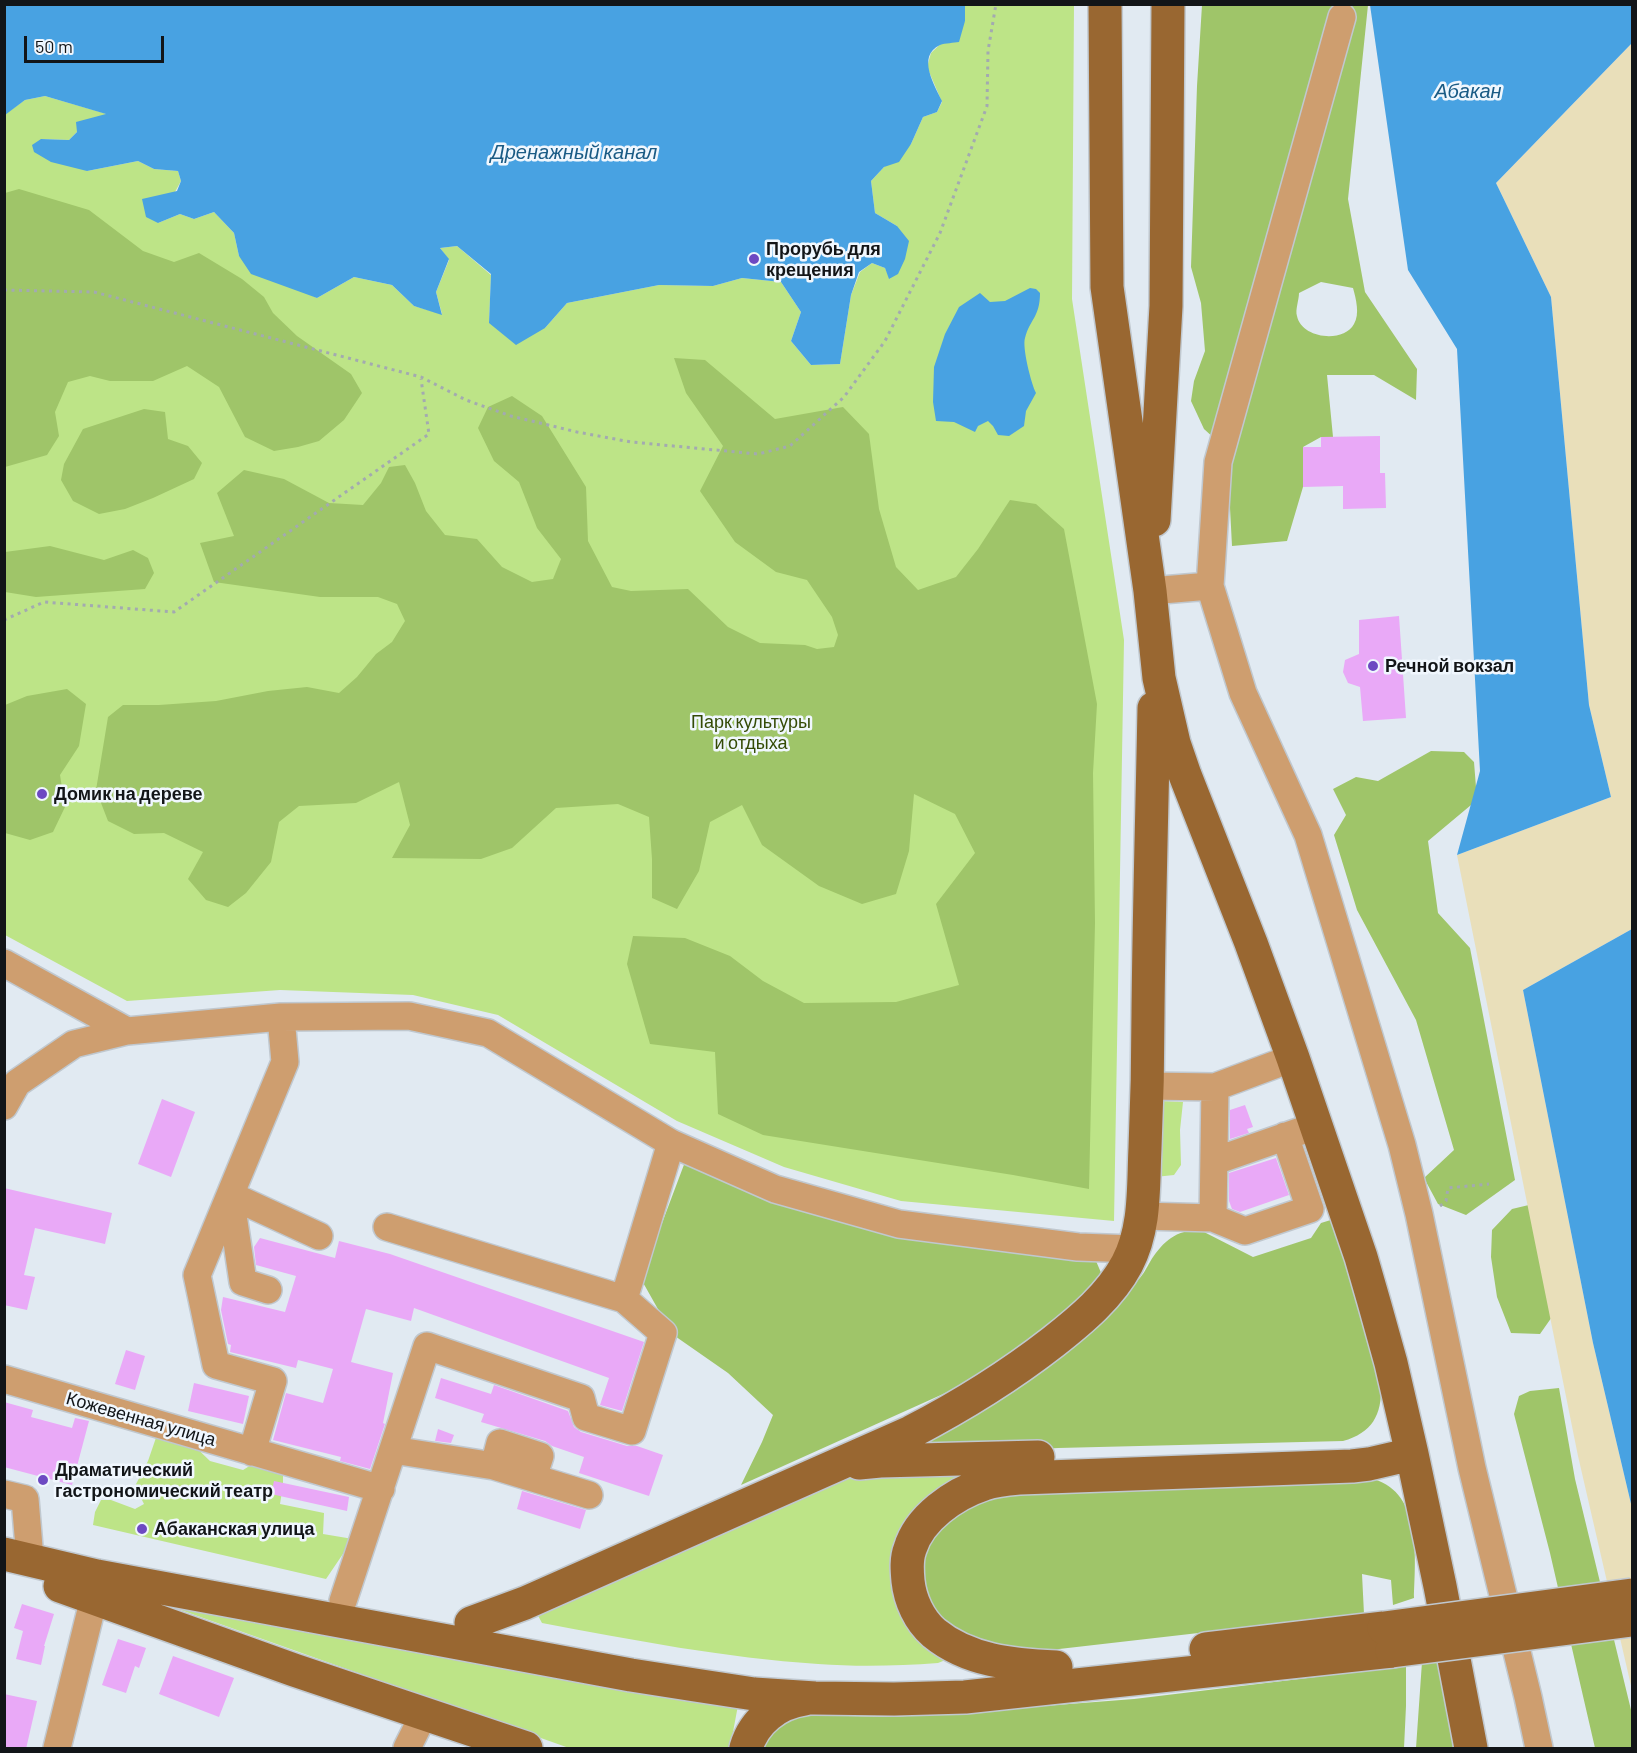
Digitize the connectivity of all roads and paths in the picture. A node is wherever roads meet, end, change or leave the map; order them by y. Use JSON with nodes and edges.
{"nodes":[{"id":1,"x":996,"y":4,"type":"edge"},
{"id":2,"x":1105,"y":4,"type":"edge"},
{"id":3,"x":1168,"y":4,"type":"edge"},
{"id":4,"x":1342,"y":17,"type":"dead end"},
{"id":5,"x":4,"y":290,"type":"edge"},
{"id":6,"x":421,"y":377,"type":"junction"},
{"id":7,"x":1210,"y":586,"type":"junction"},
{"id":8,"x":1150,"y":591,"type":"junction"},
{"id":9,"x":4,"y":620,"type":"edge"},
{"id":10,"x":1154,"y":648,"type":"junction"},
{"id":11,"x":4,"y":963,"type":"edge"},
{"id":12,"x":281,"y":1017,"type":"junction"},
{"id":13,"x":127,"y":1031,"type":"junction"},
{"id":14,"x":1293,"y":1058,"type":"junction"},
{"id":15,"x":1148,"y":1086,"type":"junction"},
{"id":16,"x":1215,"y":1087,"type":"junction"},
{"id":17,"x":4,"y":1106,"type":"edge"},
{"id":18,"x":1316,"y":1126,"type":"junction"},
{"id":19,"x":1285,"y":1136,"type":"junction"},
{"id":20,"x":671,"y":1143,"type":"junction"},
{"id":21,"x":1215,"y":1161,"type":"junction"},
{"id":22,"x":1489,"y":1184,"type":"dead end"},
{"id":23,"x":1448,"y":1188,"type":"dead end"},
{"id":24,"x":230,"y":1195,"type":"junction"},
{"id":25,"x":1142,"y":1216,"type":"junction"},
{"id":26,"x":1213,"y":1218,"type":"junction"},
{"id":27,"x":387,"y":1227,"type":"dead end"},
{"id":28,"x":319,"y":1236,"type":"dead end"},
{"id":29,"x":1134,"y":1249,"type":"junction"},
{"id":30,"x":268,"y":1290,"type":"dead end"},
{"id":31,"x":624,"y":1299,"type":"junction"},
{"id":32,"x":4,"y":1379,"type":"edge"},
{"id":33,"x":393,"y":1450,"type":"junction"},
{"id":34,"x":252,"y":1452,"type":"junction"},
{"id":35,"x":1412,"y":1454,"type":"junction"},
{"id":36,"x":817,"y":1473,"type":"junction"},
{"id":37,"x":381,"y":1489,"type":"junction"},
{"id":38,"x":4,"y":1494,"type":"edge"},
{"id":39,"x":589,"y":1495,"type":"dead end"},
{"id":40,"x":11,"y":1552,"type":"edge"},
{"id":41,"x":1632,"y":1595,"type":"edge"},
{"id":42,"x":94,"y":1598,"type":"junction"},
{"id":43,"x":343,"y":1601,"type":"junction"},
{"id":44,"x":1632,"y":1620,"type":"edge"},
{"id":45,"x":471,"y":1623,"type":"junction"},
{"id":46,"x":1388,"y":1640,"type":"junction"},
{"id":47,"x":1056,"y":1666,"type":"junction"},
{"id":48,"x":815,"y":1698,"type":"junction"},
{"id":49,"x":424,"y":1714,"type":"junction"},
{"id":50,"x":1469,"y":1745,"type":"edge"},
{"id":51,"x":57,"y":1749,"type":"edge"},
{"id":52,"x":407,"y":1749,"type":"edge"},
{"id":53,"x":526,"y":1749,"type":"edge"},
{"id":54,"x":746,"y":1749,"type":"edge"},
{"id":55,"x":1539,"y":1749,"type":"edge"}],
"edges":[{"from":1,"to":6,"type":"path"},
{"from":2,"to":8,"type":"main road"},
{"from":3,"to":8,"type":"main road"},
{"from":4,"to":7,"type":"street"},
{"from":5,"to":6,"type":"path"},
{"from":6,"to":9,"type":"path"},
{"from":7,"to":8,"type":"street"},
{"from":7,"to":55,"type":"street"},
{"from":8,"to":10,"type":"main road"},
{"from":10,"to":14,"type":"main road"},
{"from":10,"to":15,"type":"main road"},
{"from":11,"to":13,"type":"street"},
{"from":12,"to":13,"type":"street"},
{"from":12,"to":20,"type":"street"},
{"from":12,"to":24,"type":"street"},
{"from":13,"to":17,"type":"street"},
{"from":14,"to":16,"type":"street"},
{"from":14,"to":18,"type":"main road"},
{"from":15,"to":16,"type":"street"},
{"from":15,"to":25,"type":"main road"},
{"from":16,"to":21,"type":"street"},
{"from":18,"to":19,"type":"street"},
{"from":18,"to":35,"type":"main road"},
{"from":19,"to":21,"type":"street"},
{"from":19,"to":26,"type":"street"},
{"from":20,"to":29,"type":"street"},
{"from":20,"to":31,"type":"street"},
{"from":21,"to":26,"type":"street"},
{"from":22,"to":23,"type":"path"},
{"from":24,"to":28,"type":"street"},
{"from":24,"to":30,"type":"street"},
{"from":24,"to":34,"type":"street"},
{"from":25,"to":26,"type":"street"},
{"from":25,"to":29,"type":"main road"},
{"from":27,"to":31,"type":"street"},
{"from":29,"to":36,"type":"main road"},
{"from":31,"to":33,"type":"street"},
{"from":32,"to":34,"type":"street","name":"Кожевенная улица"},
{"from":33,"to":37,"type":"street"},
{"from":33,"to":39,"type":"street"},
{"from":34,"to":37,"type":"street","name":"Кожевенная улица"},
{"from":35,"to":36,"type":"main road"},
{"from":35,"to":47,"type":"main road"},
{"from":35,"to":50,"type":"main road"},
{"from":36,"to":45,"type":"main road"},
{"from":37,"to":43,"type":"street"},
{"from":38,"to":40,"type":"street"},
{"from":40,"to":42,"type":"main road"},
{"from":40,"to":43,"type":"main road"},
{"from":40,"to":48,"type":"main road"},
{"from":41,"to":46,"type":"main road","bridge":true},
{"from":42,"to":49,"type":"main road"},
{"from":42,"to":51,"type":"street"},
{"from":43,"to":45,"type":"main road"},
{"from":44,"to":46,"type":"main road","bridge":true},
{"from":45,"to":47,"type":"main road"},
{"from":46,"to":47,"type":"main road"},
{"from":46,"to":48,"type":"main road"},
{"from":48,"to":54,"type":"main road"},
{"from":49,"to":52,"type":"street"},
{"from":49,"to":53,"type":"main road"}]}
